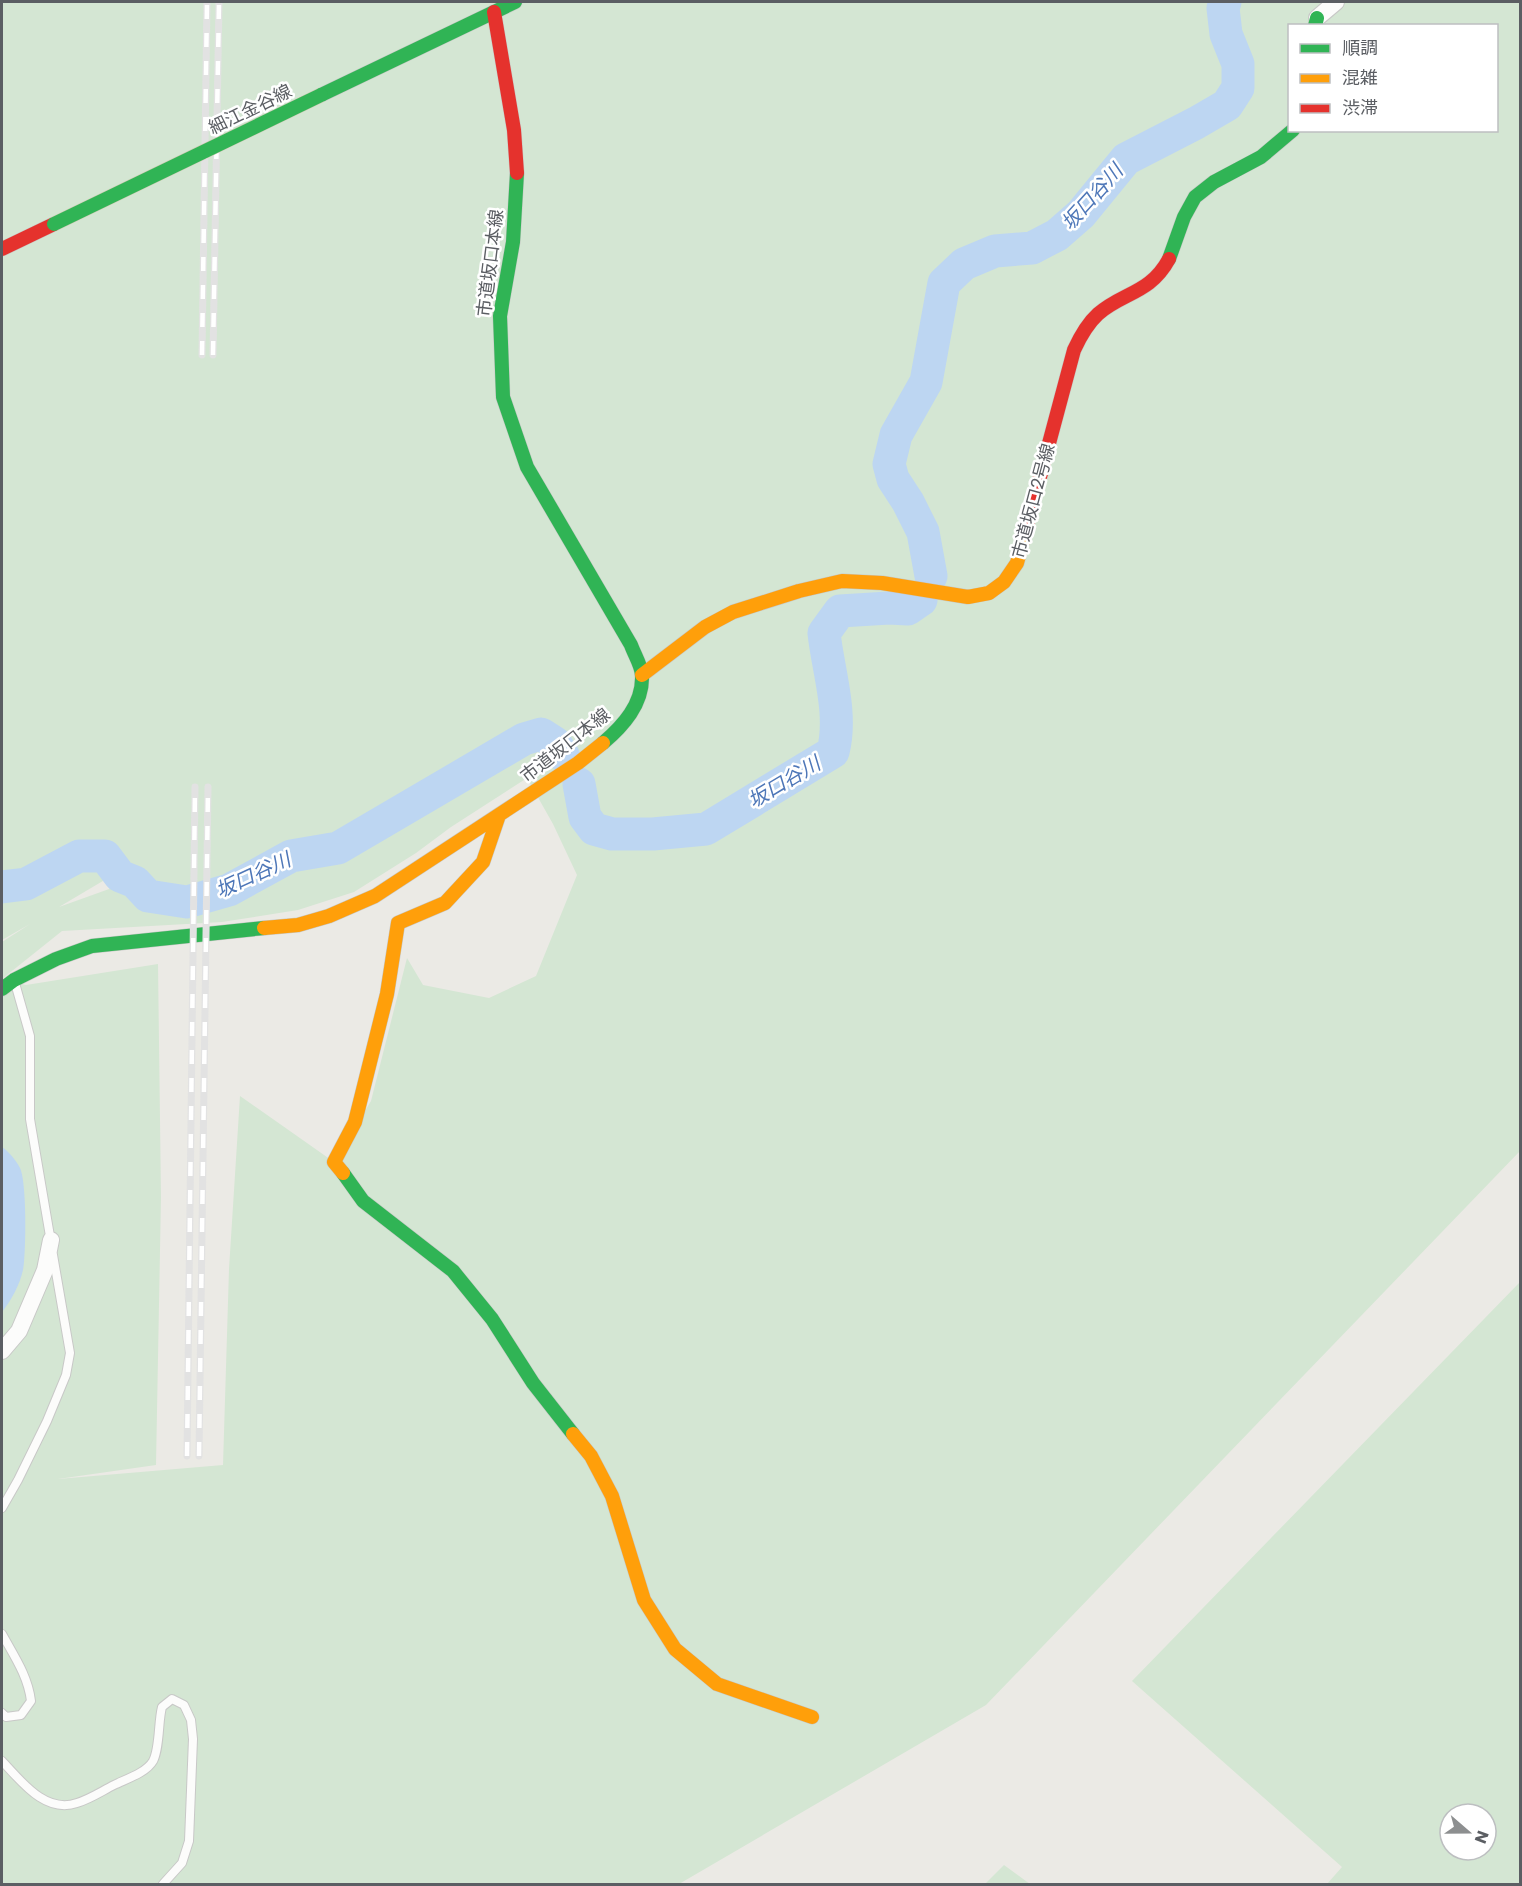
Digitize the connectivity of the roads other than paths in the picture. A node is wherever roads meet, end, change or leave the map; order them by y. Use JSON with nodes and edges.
{"nodes":[{"id":1,"x":515,"y":2,"type":"edge"},
{"id":2,"x":1336,"y":2,"type":"edge"},
{"id":3,"x":494,"y":12,"type":"junction"},
{"id":4,"x":1316,"y":22,"type":"edge"},
{"id":5,"x":1291,"y":132,"type":"edge"},
{"id":6,"x":2,"y":249,"type":"edge"},
{"id":7,"x":642,"y":675,"type":"junction"},
{"id":8,"x":499,"y":815,"type":"junction"},
{"id":9,"x":14,"y":980,"type":"junction"},
{"id":10,"x":2,"y":990,"type":"edge"},
{"id":11,"x":51,"y":1240,"type":"junction"},
{"id":12,"x":2,"y":1351,"type":"edge"},
{"id":13,"x":2,"y":1508,"type":"edge"},
{"id":14,"x":2,"y":1634,"type":"edge"},
{"id":15,"x":2,"y":1713,"type":"edge"},
{"id":16,"x":812,"y":1717,"type":"dead end"},
{"id":17,"x":2,"y":1761,"type":"edge"},
{"id":18,"x":163,"y":1884,"type":"edge"}],
"edges":[{"from":1,"to":3,"type":"street","name":"細江金谷線"},
{"from":2,"to":4,"type":"street"},
{"from":3,"to":6,"type":"street","name":"細江金谷線","bridge":true},
{"from":3,"to":7,"type":"street","name":"市道坂口本線"},
{"from":5,"to":7,"type":"street","name":"市道坂口2号線"},
{"from":7,"to":8,"type":"street","name":"市道坂口本線"},
{"from":8,"to":9,"type":"street","name":"市道坂口本線"},
{"from":8,"to":16,"type":"street"},
{"from":9,"to":10,"type":"street","name":"市道坂口本線"},
{"from":9,"to":11,"type":"lane"},
{"from":11,"to":12,"type":"street"},
{"from":11,"to":13,"type":"lane"},
{"from":14,"to":15,"type":"lane"},
{"from":17,"to":18,"type":"lane"}]}
